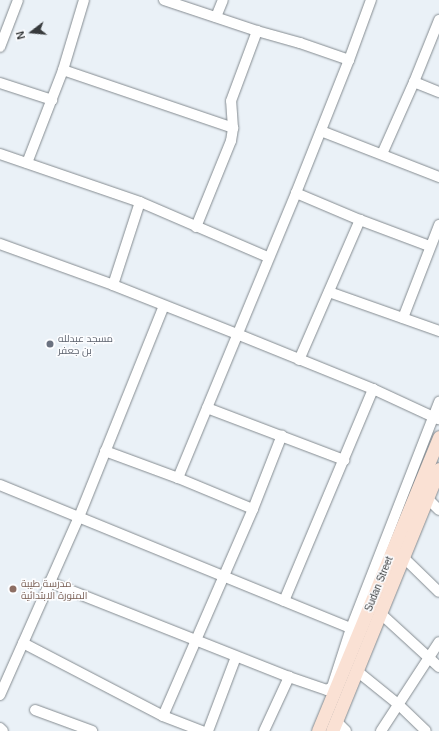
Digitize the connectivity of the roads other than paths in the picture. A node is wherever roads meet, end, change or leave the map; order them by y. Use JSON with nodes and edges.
{"nodes":[{"id":1,"x":18,"y":0,"type":"edge"},
{"id":2,"x":84,"y":0,"type":"edge"},
{"id":3,"x":164,"y":0,"type":"edge"},
{"id":4,"x":223,"y":0,"type":"edge"},
{"id":5,"x":370,"y":0,"type":"edge"},
{"id":6,"x":216,"y":17,"type":"junction"},
{"id":7,"x":439,"y":20,"type":"edge"},
{"id":8,"x":257,"y":31,"type":"junction"},
{"id":9,"x":0,"y":47,"type":"edge"},
{"id":10,"x":349,"y":60,"type":"junction"},
{"id":11,"x":63,"y":70,"type":"junction"},
{"id":12,"x":414,"y":82,"type":"junction"},
{"id":13,"x":0,"y":83,"type":"edge"},
{"id":14,"x":439,"y":92,"type":"edge"},
{"id":15,"x":52,"y":100,"type":"junction"},
{"id":16,"x":233,"y":128,"type":"junction"},
{"id":17,"x":320,"y":131,"type":"junction"},
{"id":18,"x":0,"y":154,"type":"edge"},
{"id":19,"x":382,"y":154,"type":"junction"},
{"id":20,"x":27,"y":163,"type":"junction"},
{"id":21,"x":439,"y":177,"type":"edge"},
{"id":22,"x":296,"y":193,"type":"junction"},
{"id":23,"x":140,"y":202,"type":"junction"},
{"id":24,"x":360,"y":220,"type":"junction"},
{"id":25,"x":439,"y":225,"type":"edge"},
{"id":26,"x":196,"y":226,"type":"junction"},
{"id":27,"x":0,"y":244,"type":"edge"},
{"id":28,"x":430,"y":246,"type":"junction"},
{"id":29,"x":268,"y":257,"type":"junction"},
{"id":30,"x":113,"y":285,"type":"junction"},
{"id":31,"x":329,"y":292,"type":"junction"},
{"id":32,"x":164,"y":306,"type":"junction"},
{"id":33,"x":403,"y":318,"type":"junction"},
{"id":34,"x":439,"y":331,"type":"edge"},
{"id":35,"x":237,"y":334,"type":"junction"},
{"id":36,"x":299,"y":360,"type":"junction"},
{"id":37,"x":373,"y":389,"type":"junction"},
{"id":38,"x":439,"y":402,"type":"edge"},
{"id":39,"x":207,"y":408,"type":"junction"},
{"id":40,"x":436,"y":418,"type":"edge"},
{"id":41,"x":282,"y":435,"type":"junction"},
{"id":42,"x":439,"y":436,"type":"edge"},
{"id":43,"x":105,"y":451,"type":"junction"},
{"id":44,"x":344,"y":460,"type":"junction"},
{"id":45,"x":439,"y":469,"type":"edge"},
{"id":46,"x":178,"y":478,"type":"junction"},
{"id":47,"x":0,"y":485,"type":"edge"},
{"id":48,"x":427,"y":498,"type":"junction"},
{"id":49,"x":253,"y":509,"type":"junction"},
{"id":50,"x":439,"y":510,"type":"edge"},
{"id":51,"x":79,"y":517,"type":"junction"},
{"id":52,"x":403,"y":556,"type":"junction"},
{"id":53,"x":224,"y":575,"type":"junction"},
{"id":54,"x":49,"y":582,"type":"junction"},
{"id":55,"x":439,"y":592,"type":"edge"},
{"id":56,"x":284,"y":601,"type":"junction"},
{"id":57,"x":380,"y":613,"type":"junction"},
{"id":58,"x":355,"y":630,"type":"junction"},
{"id":59,"x":194,"y":640,"type":"junction"},
{"id":60,"x":439,"y":642,"type":"edge"},
{"id":61,"x":23,"y":643,"type":"junction"},
{"id":62,"x":236,"y":657,"type":"junction"},
{"id":63,"x":429,"y":657,"type":"junction"},
{"id":64,"x":439,"y":667,"type":"edge"},
{"id":65,"x":357,"y":671,"type":"junction"},
{"id":66,"x":289,"y":677,"type":"junction"},
{"id":67,"x":0,"y":695,"type":"edge"},
{"id":68,"x":399,"y":705,"type":"junction"},
{"id":69,"x":35,"y":710,"type":"dead end"},
{"id":70,"x":163,"y":716,"type":"junction"},
{"id":71,"x":334,"y":726,"type":"edge"},
{"id":72,"x":0,"y":728,"type":"edge"},
{"id":73,"x":3,"y":731,"type":"edge"},
{"id":74,"x":92,"y":731,"type":"edge"},
{"id":75,"x":202,"y":731,"type":"edge"},
{"id":76,"x":208,"y":731,"type":"edge"},
{"id":77,"x":264,"y":731,"type":"edge"},
{"id":78,"x":318,"y":731,"type":"edge"},
{"id":79,"x":346,"y":731,"type":"edge"},
{"id":80,"x":381,"y":731,"type":"edge"},
{"id":81,"x":426,"y":731,"type":"edge"}],
"edges":[{"from":1,"to":9,"type":"street"},
{"from":2,"to":11,"type":"street"},
{"from":3,"to":6,"type":"street"},
{"from":4,"to":6,"type":"street"},
{"from":5,"to":10,"type":"street"},
{"from":6,"to":8,"type":"street"},
{"from":7,"to":12,"type":"street"},
{"from":8,"to":10,"type":"street"},
{"from":8,"to":16,"type":"street"},
{"from":10,"to":17,"type":"street"},
{"from":11,"to":15,"type":"street"},
{"from":11,"to":16,"type":"street"},
{"from":12,"to":14,"type":"street"},
{"from":12,"to":19,"type":"street"},
{"from":13,"to":15,"type":"street"},
{"from":15,"to":20,"type":"street"},
{"from":16,"to":26,"type":"street"},
{"from":17,"to":19,"type":"street"},
{"from":17,"to":22,"type":"street"},
{"from":18,"to":20,"type":"street"},
{"from":19,"to":21,"type":"street"},
{"from":20,"to":23,"type":"street"},
{"from":22,"to":24,"type":"street"},
{"from":22,"to":29,"type":"street"},
{"from":23,"to":26,"type":"street"},
{"from":23,"to":30,"type":"street"},
{"from":24,"to":28,"type":"street"},
{"from":24,"to":31,"type":"street"},
{"from":25,"to":28,"type":"street"},
{"from":26,"to":29,"type":"street"},
{"from":27,"to":30,"type":"street"},
{"from":28,"to":33,"type":"street"},
{"from":29,"to":35,"type":"street"},
{"from":30,"to":32,"type":"street"},
{"from":31,"to":33,"type":"street"},
{"from":31,"to":36,"type":"street"},
{"from":32,"to":35,"type":"street"},
{"from":32,"to":43,"type":"street"},
{"from":33,"to":34,"type":"street"},
{"from":35,"to":36,"type":"street"},
{"from":35,"to":39,"type":"street"},
{"from":36,"to":37,"type":"street"},
{"from":37,"to":40,"type":"street"},
{"from":37,"to":44,"type":"street"},
{"from":38,"to":40,"type":"street"},
{"from":39,"to":41,"type":"street"},
{"from":39,"to":46,"type":"street"},
{"from":40,"to":58,"type":"street"},
{"from":41,"to":44,"type":"street"},
{"from":41,"to":49,"type":"street"},
{"from":42,"to":58,"type":"main road","name":"Sudan Street"},
{"from":43,"to":46,"type":"street"},
{"from":43,"to":51,"type":"street"},
{"from":44,"to":56,"type":"street"},
{"from":45,"to":48,"type":"main road","name":"Sudan Street"},
{"from":46,"to":49,"type":"street"},
{"from":47,"to":51,"type":"street"},
{"from":48,"to":50,"type":"street"},
{"from":48,"to":52,"type":"main road","name":"Sudan Street"},
{"from":49,"to":53,"type":"street"},
{"from":51,"to":53,"type":"street"},
{"from":51,"to":54,"type":"street"},
{"from":52,"to":55,"type":"street"},
{"from":52,"to":57,"type":"main road","name":"Sudan Street"},
{"from":53,"to":56,"type":"street"},
{"from":53,"to":59,"type":"street"},
{"from":54,"to":59,"type":"street"},
{"from":54,"to":61,"type":"street"},
{"from":56,"to":58,"type":"street"},
{"from":57,"to":63,"type":"street"},
{"from":57,"to":65,"type":"main road","name":"Sudan Street"},
{"from":58,"to":66,"type":"street"},
{"from":58,"to":78,"type":"main road","name":"Sudan Street"},
{"from":59,"to":62,"type":"street"},
{"from":59,"to":70,"type":"street"},
{"from":60,"to":63,"type":"street"},
{"from":61,"to":67,"type":"street"},
{"from":61,"to":70,"type":"street"},
{"from":62,"to":66,"type":"street"},
{"from":62,"to":76,"type":"street"},
{"from":63,"to":64,"type":"street"},
{"from":63,"to":68,"type":"street"},
{"from":65,"to":68,"type":"street"},
{"from":65,"to":71,"type":"main road","name":"Sudan Street"},
{"from":66,"to":77,"type":"street"},
{"from":68,"to":80,"type":"street"},
{"from":68,"to":81,"type":"street"},
{"from":69,"to":74,"type":"street"},
{"from":70,"to":75,"type":"street"},
{"from":71,"to":79,"type":"street"},
{"from":72,"to":73,"type":"street"}]}
